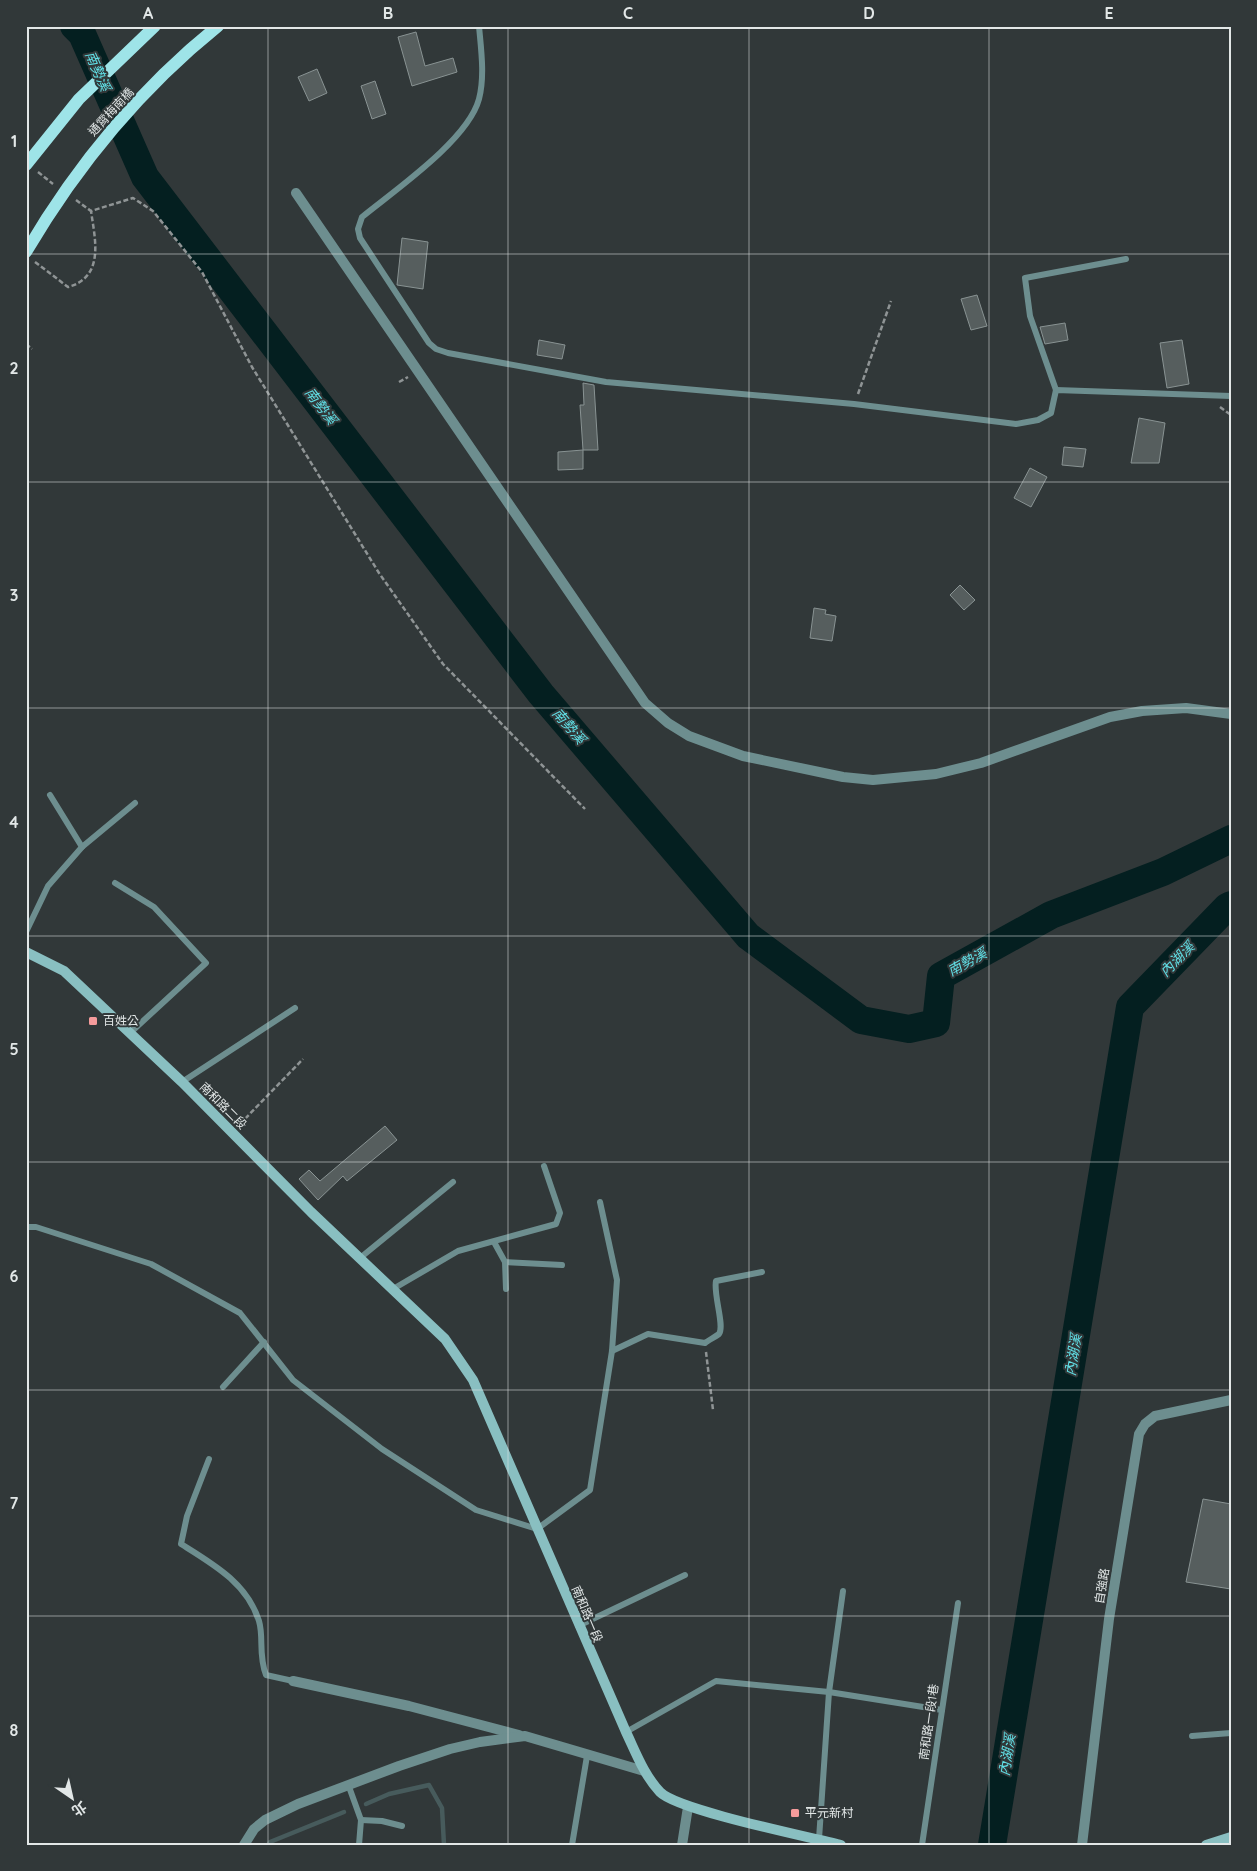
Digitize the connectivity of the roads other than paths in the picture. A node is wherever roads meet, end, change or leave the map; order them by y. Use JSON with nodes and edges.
{"nodes":[{"id":1,"x":155,"y":26,"type":"edge"},
{"id":2,"x":479,"y":26,"type":"edge"},
{"id":3,"x":214,"y":30,"type":"edge"},
{"id":4,"x":30,"y":167,"type":"edge"},
{"id":5,"x":296,"y":193,"type":"dead end"},
{"id":6,"x":30,"y":256,"type":"edge"},
{"id":7,"x":1126,"y":259,"type":"dead end"},
{"id":8,"x":1056,"y":390,"type":"junction"},
{"id":9,"x":1231,"y":396,"type":"edge"},
{"id":10,"x":1231,"y":714,"type":"edge"},
{"id":11,"x":50,"y":795,"type":"dead end"},
{"id":12,"x":135,"y":803,"type":"dead end"},
{"id":13,"x":82,"y":847,"type":"junction"},
{"id":14,"x":115,"y":883,"type":"dead end"},
{"id":15,"x":26,"y":932,"type":"edge"},
{"id":16,"x":26,"y":952,"type":"edge"},
{"id":17,"x":295,"y":1008,"type":"dead end"},
{"id":18,"x":130,"y":1033,"type":"junction"},
{"id":19,"x":182,"y":1082,"type":"junction"},
{"id":20,"x":544,"y":1166,"type":"dead end"},
{"id":21,"x":453,"y":1182,"type":"dead end"},
{"id":22,"x":600,"y":1202,"type":"dead end"},
{"id":23,"x":26,"y":1227,"type":"edge"},
{"id":24,"x":494,"y":1242,"type":"junction"},
{"id":25,"x":360,"y":1258,"type":"junction"},
{"id":26,"x":505,"y":1262,"type":"junction"},
{"id":27,"x":562,"y":1265,"type":"dead end"},
{"id":28,"x":762,"y":1272,"type":"dead end"},
{"id":29,"x":393,"y":1289,"type":"junction"},
{"id":30,"x":506,"y":1289,"type":"dead end"},
{"id":31,"x":264,"y":1342,"type":"junction"},
{"id":32,"x":612,"y":1351,"type":"junction"},
{"id":33,"x":223,"y":1387,"type":"dead end"},
{"id":34,"x":1231,"y":1400,"type":"edge"},
{"id":35,"x":209,"y":1459,"type":"dead end"},
{"id":36,"x":537,"y":1529,"type":"junction"},
{"id":37,"x":685,"y":1575,"type":"dead end"},
{"id":38,"x":843,"y":1591,"type":"dead end"},
{"id":39,"x":958,"y":1603,"type":"dead end"},
{"id":40,"x":578,"y":1626,"type":"junction"},
{"id":41,"x":293,"y":1681,"type":"joint"},
{"id":42,"x":829,"y":1692,"type":"junction"},
{"id":43,"x":942,"y":1710,"type":"junction"},
{"id":44,"x":626,"y":1732,"type":"junction"},
{"id":45,"x":1231,"y":1733,"type":"edge"},
{"id":46,"x":525,"y":1736,"type":"junction"},
{"id":47,"x":1192,"y":1736,"type":"dead end"},
{"id":48,"x":587,"y":1756,"type":"junction"},
{"id":49,"x":644,"y":1771,"type":"junction"},
{"id":50,"x":348,"y":1784,"type":"junction"},
{"id":51,"x":688,"y":1807,"type":"junction"},
{"id":52,"x":361,"y":1820,"type":"junction"},
{"id":53,"x":402,"y":1826,"type":"dead end"},
{"id":54,"x":1231,"y":1837,"type":"edge"},
{"id":55,"x":818,"y":1842,"type":"edge"},
{"id":56,"x":244,"y":1845,"type":"edge"},
{"id":57,"x":359,"y":1845,"type":"edge"},
{"id":58,"x":572,"y":1845,"type":"edge"},
{"id":59,"x":682,"y":1845,"type":"edge"},
{"id":60,"x":841,"y":1845,"type":"edge"},
{"id":61,"x":922,"y":1845,"type":"edge"},
{"id":62,"x":1082,"y":1845,"type":"edge"},
{"id":63,"x":1206,"y":1845,"type":"edge"}],
"edges":[{"from":1,"to":4,"type":"main road"},
{"from":2,"to":8,"type":"lane"},
{"from":3,"to":6,"type":"main road","name":"通霄梅南橋"},
{"from":5,"to":10,"type":"street"},
{"from":7,"to":8,"type":"lane"},
{"from":8,"to":9,"type":"lane"},
{"from":11,"to":13,"type":"lane"},
{"from":12,"to":13,"type":"lane"},
{"from":13,"to":15,"type":"lane"},
{"from":14,"to":18,"type":"lane"},
{"from":16,"to":18,"type":"main road","name":"南和路二段"},
{"from":17,"to":19,"type":"lane"},
{"from":18,"to":19,"type":"main road","name":"南和路二段"},
{"from":19,"to":25,"type":"main road","name":"南和路二段"},
{"from":20,"to":24,"type":"lane"},
{"from":21,"to":25,"type":"lane"},
{"from":22,"to":32,"type":"lane"},
{"from":23,"to":31,"type":"lane"},
{"from":24,"to":26,"type":"lane"},
{"from":24,"to":29,"type":"lane"},
{"from":25,"to":29,"type":"main road","name":"南和路二段"},
{"from":26,"to":27,"type":"lane"},
{"from":26,"to":30,"type":"lane"},
{"from":28,"to":32,"type":"lane"},
{"from":29,"to":36,"type":"main road","name":"南和路一段"},
{"from":31,"to":33,"type":"lane"},
{"from":31,"to":36,"type":"lane"},
{"from":32,"to":36,"type":"lane"},
{"from":34,"to":62,"type":"street","name":"自強路"},
{"from":35,"to":41,"type":"lane"},
{"from":36,"to":40,"type":"main road","name":"南和路一段"},
{"from":37,"to":40,"type":"lane"},
{"from":38,"to":42,"type":"lane"},
{"from":39,"to":43,"type":"lane","name":"南和路一段1巷"},
{"from":40,"to":44,"type":"main road","name":"南和路一段"},
{"from":41,"to":46,"type":"street"},
{"from":42,"to":43,"type":"lane"},
{"from":42,"to":44,"type":"lane"},
{"from":42,"to":55,"type":"lane"},
{"from":43,"to":61,"type":"lane","name":"南和路一段1巷"},
{"from":44,"to":49,"type":"main road","name":"南和路一段"},
{"from":45,"to":47,"type":"lane"},
{"from":46,"to":48,"type":"street"},
{"from":46,"to":50,"type":"street"},
{"from":48,"to":49,"type":"street"},
{"from":48,"to":58,"type":"lane"},
{"from":49,"to":51,"type":"main road","name":"南和路一段"},
{"from":50,"to":52,"type":"lane"},
{"from":50,"to":56,"type":"street"},
{"from":51,"to":55,"type":"main road","name":"南和路一段"},
{"from":51,"to":59,"type":"street"},
{"from":52,"to":53,"type":"lane"},
{"from":52,"to":57,"type":"lane"},
{"from":54,"to":63,"type":"main road"},
{"from":55,"to":60,"type":"main road","name":"南和路一段"}]}
